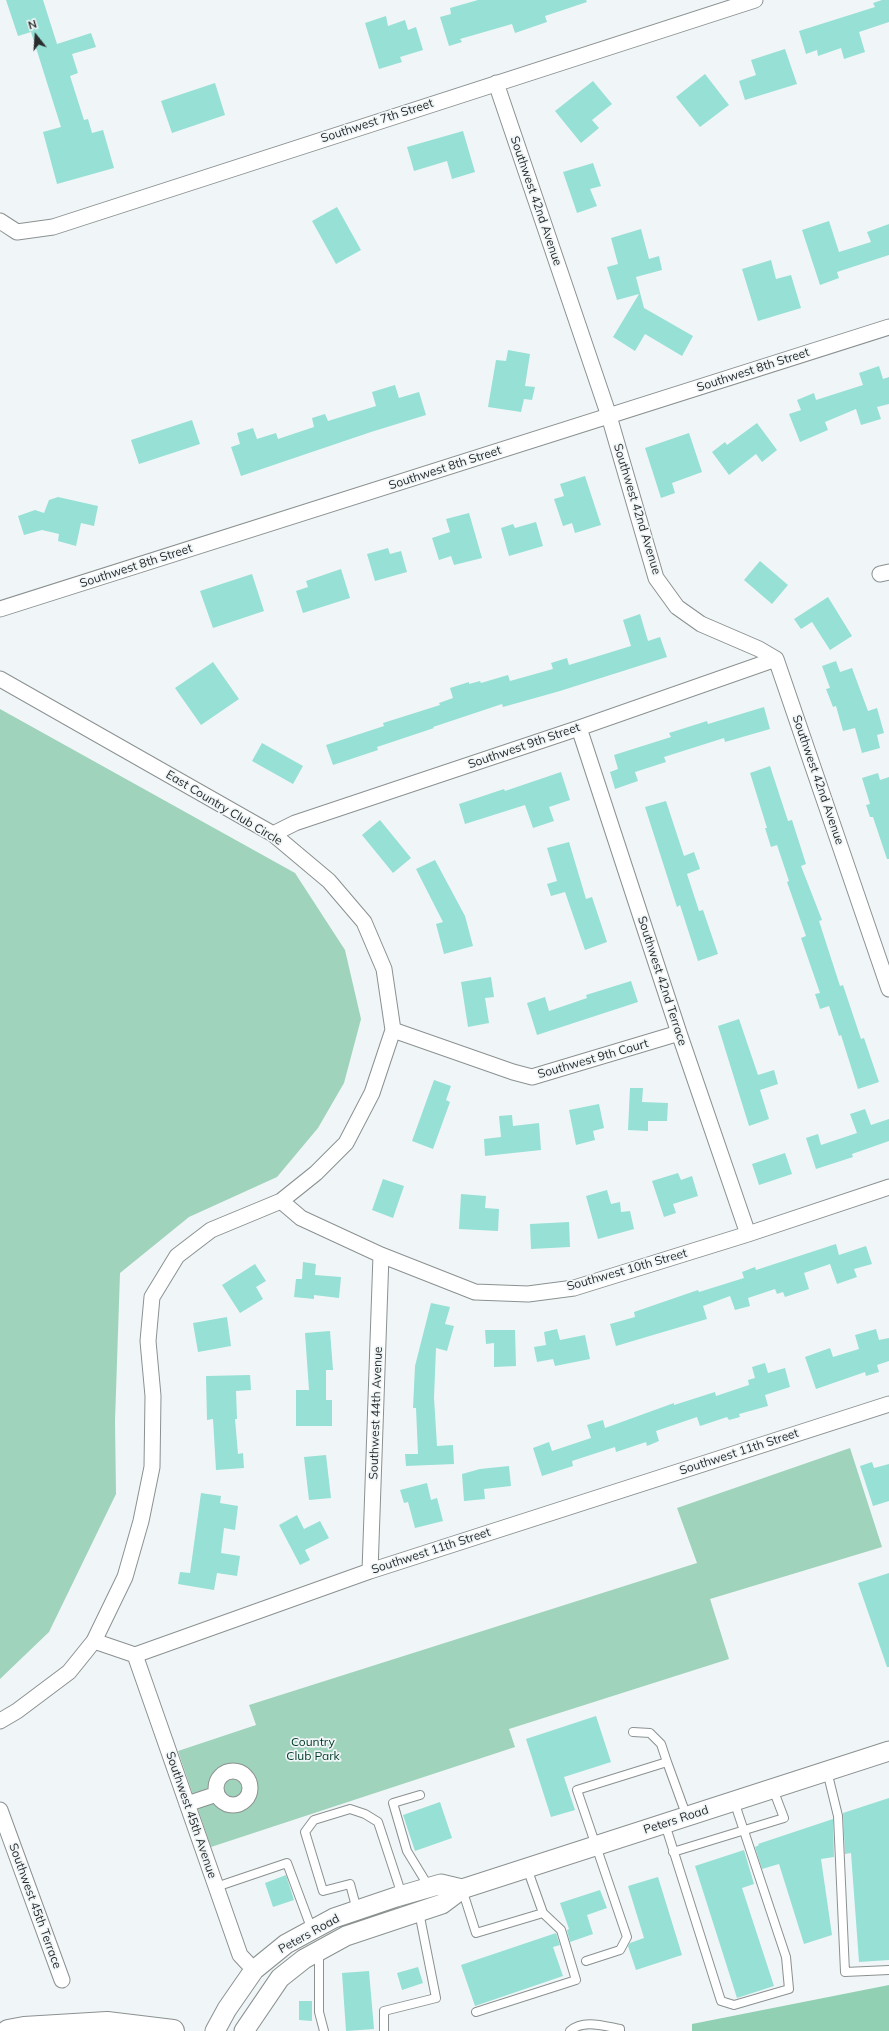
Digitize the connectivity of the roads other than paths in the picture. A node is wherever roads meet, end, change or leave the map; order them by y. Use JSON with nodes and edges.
{"nodes":[{"id":1,"x":755,"y":0,"type":"edge"},
{"id":2,"x":496,"y":83,"type":"junction"},
{"id":3,"x":0,"y":221,"type":"edge"},
{"id":4,"x":889,"y":326,"type":"edge"},
{"id":5,"x":609,"y":416,"type":"junction"},
{"id":6,"x":0,"y":609,"type":"edge"},
{"id":7,"x":776,"y":659,"type":"junction"},
{"id":8,"x":0,"y":679,"type":"edge"},
{"id":9,"x":579,"y":728,"type":"junction"},
{"id":10,"x":273,"y":834,"type":"junction"},
{"id":11,"x":889,"y":989,"type":"edge"},
{"id":12,"x":393,"y":1030,"type":"junction"},
{"id":13,"x":679,"y":1033,"type":"junction"},
{"id":14,"x":889,"y":1188,"type":"edge"},
{"id":15,"x":281,"y":1201,"type":"junction"},
{"id":16,"x":748,"y":1234,"type":"junction"},
{"id":17,"x":381,"y":1255,"type":"junction"},
{"id":18,"x":889,"y":1404,"type":"edge"},
{"id":19,"x":370,"y":1571,"type":"junction"},
{"id":20,"x":94,"y":1641,"type":"junction"},
{"id":21,"x":135,"y":1655,"type":"junction"},
{"id":22,"x":0,"y":1721,"type":"edge"},
{"id":23,"x":633,"y":1732,"type":"dead end"},
{"id":24,"x":889,"y":1751,"type":"edge"},
{"id":25,"x":667,"y":1762,"type":"junction"},
{"id":26,"x":827,"y":1771,"type":"junction"},
{"id":27,"x":773,"y":1788,"type":"junction"},
{"id":28,"x":217,"y":1794,"type":"dead end"},
{"id":29,"x":420,"y":1795,"type":"dead end"},
{"id":30,"x":734,"y":1801,"type":"junction"},
{"id":31,"x":187,"y":1804,"type":"junction"},
{"id":32,"x":0,"y":1810,"type":"edge"},
{"id":33,"x":687,"y":1816,"type":"junction"},
{"id":34,"x":665,"y":1824,"type":"junction"},
{"id":35,"x":744,"y":1830,"type":"junction"},
{"id":36,"x":596,"y":1846,"type":"junction"},
{"id":37,"x":674,"y":1852,"type":"junction"},
{"id":38,"x":527,"y":1868,"type":"junction"},
{"id":39,"x":216,"y":1887,"type":"junction"},
{"id":40,"x":429,"y":1888,"type":"junction"},
{"id":41,"x":462,"y":1889,"type":"junction"},
{"id":42,"x":402,"y":1895,"type":"junction"},
{"id":43,"x":357,"y":1910,"type":"junction"},
{"id":44,"x":419,"y":1912,"type":"junction"},
{"id":45,"x":543,"y":1913,"type":"junction"},
{"id":46,"x":312,"y":1930,"type":"junction"},
{"id":47,"x":319,"y":1951,"type":"junction"},
{"id":48,"x":586,"y":1961,"type":"dead end"},
{"id":49,"x":254,"y":1970,"type":"junction"},
{"id":50,"x":889,"y":1970,"type":"edge"},
{"id":51,"x":62,"y":1980,"type":"dead end"},
{"id":52,"x":476,"y":2012,"type":"dead end"},
{"id":53,"x":8,"y":2031,"type":"edge"},
{"id":54,"x":173,"y":2031,"type":"edge"},
{"id":55,"x":216,"y":2031,"type":"edge"},
{"id":56,"x":244,"y":2031,"type":"edge"},
{"id":57,"x":324,"y":2031,"type":"edge"},
{"id":58,"x":384,"y":2031,"type":"edge"},
{"id":59,"x":570,"y":2031,"type":"edge"},
{"id":60,"x":620,"y":2031,"type":"edge"}],
"edges":[{"from":1,"to":2,"type":"street","name":"Southwest 7th Street"},
{"from":2,"to":3,"type":"street","name":"Southwest 7th Street"},
{"from":2,"to":5,"type":"street","name":"Southwest 42nd Avenue"},
{"from":4,"to":5,"type":"street","name":"Southwest 8th Street"},
{"from":5,"to":6,"type":"street","name":"Southwest 8th Street"},
{"from":5,"to":7,"type":"street","name":"Southwest 42nd Avenue"},
{"from":7,"to":9,"type":"street","name":"Southwest 9th Street"},
{"from":7,"to":11,"type":"street","name":"Southwest 42nd Avenue"},
{"from":8,"to":10,"type":"street","name":"East Country Club Circle"},
{"from":9,"to":10,"type":"street","name":"Southwest 9th Street"},
{"from":9,"to":13,"type":"street","name":"Southwest 42nd Terrace"},
{"from":10,"to":12,"type":"street","name":"East Country Club Circle"},
{"from":12,"to":13,"type":"street","name":"Southwest 9th Court"},
{"from":12,"to":15,"type":"street","name":"East Country Club Circle"},
{"from":13,"to":16,"type":"street","name":"Southwest 42nd Terrace"},
{"from":14,"to":16,"type":"street","name":"Southwest 10th Street"},
{"from":15,"to":17,"type":"street","name":"Southwest 10th Street"},
{"from":15,"to":20,"type":"street","name":"East Country Club Circle"},
{"from":16,"to":17,"type":"street","name":"Southwest 10th Street"},
{"from":17,"to":19,"type":"street","name":"Southwest 44th Avenue"},
{"from":18,"to":19,"type":"street","name":"Southwest 11th Street"},
{"from":19,"to":21,"type":"street","name":"Southwest 11th Street"},
{"from":20,"to":21,"type":"street"},
{"from":20,"to":22,"type":"street"},
{"from":21,"to":31,"type":"street","name":"Southwest 45th Avenue"},
{"from":23,"to":25,"type":"lane"},
{"from":24,"to":26,"type":"street","name":"Peters Road"},
{"from":25,"to":33,"type":"lane"},
{"from":25,"to":36,"type":"lane"},
{"from":26,"to":27,"type":"street","name":"Peters Road"},
{"from":26,"to":50,"type":"lane"},
{"from":27,"to":30,"type":"street","name":"Peters Road"},
{"from":27,"to":35,"type":"lane"},
{"from":28,"to":31,"type":"street"},
{"from":29,"to":40,"type":"lane"},
{"from":30,"to":33,"type":"street","name":"Peters Road"},
{"from":30,"to":35,"type":"lane"},
{"from":31,"to":39,"type":"street","name":"Southwest 45th Avenue"},
{"from":32,"to":51,"type":"street","name":"Southwest 45th Terrace"},
{"from":33,"to":34,"type":"street","name":"Peters Road"},
{"from":34,"to":36,"type":"street","name":"Peters Road"},
{"from":34,"to":37,"type":"lane"},
{"from":35,"to":37,"type":"lane"},
{"from":35,"to":37,"type":"lane"},
{"from":36,"to":38,"type":"street","name":"Peters Road"},
{"from":36,"to":48,"type":"lane"},
{"from":38,"to":41,"type":"street","name":"Peters Road"},
{"from":38,"to":45,"type":"lane"},
{"from":39,"to":46,"type":"lane"},
{"from":39,"to":49,"type":"street","name":"Southwest 45th Avenue"},
{"from":40,"to":41,"type":"street","name":"Peters Road"},
{"from":40,"to":42,"type":"street","name":"Peters Road"},
{"from":41,"to":44,"type":"street","name":"Peters Road"},
{"from":41,"to":45,"type":"lane"},
{"from":42,"to":43,"type":"street","name":"Peters Road"},
{"from":42,"to":43,"type":"lane"},
{"from":43,"to":46,"type":"street","name":"Peters Road"},
{"from":44,"to":47,"type":"street","name":"Peters Road"},
{"from":44,"to":58,"type":"lane"},
{"from":45,"to":52,"type":"lane"},
{"from":46,"to":49,"type":"street","name":"Peters Road"},
{"from":47,"to":56,"type":"street","name":"Peters Road"},
{"from":47,"to":57,"type":"lane"},
{"from":49,"to":55,"type":"street","name":"Peters Road"},
{"from":53,"to":54,"type":"main road"},
{"from":59,"to":60,"type":"lane"}]}
